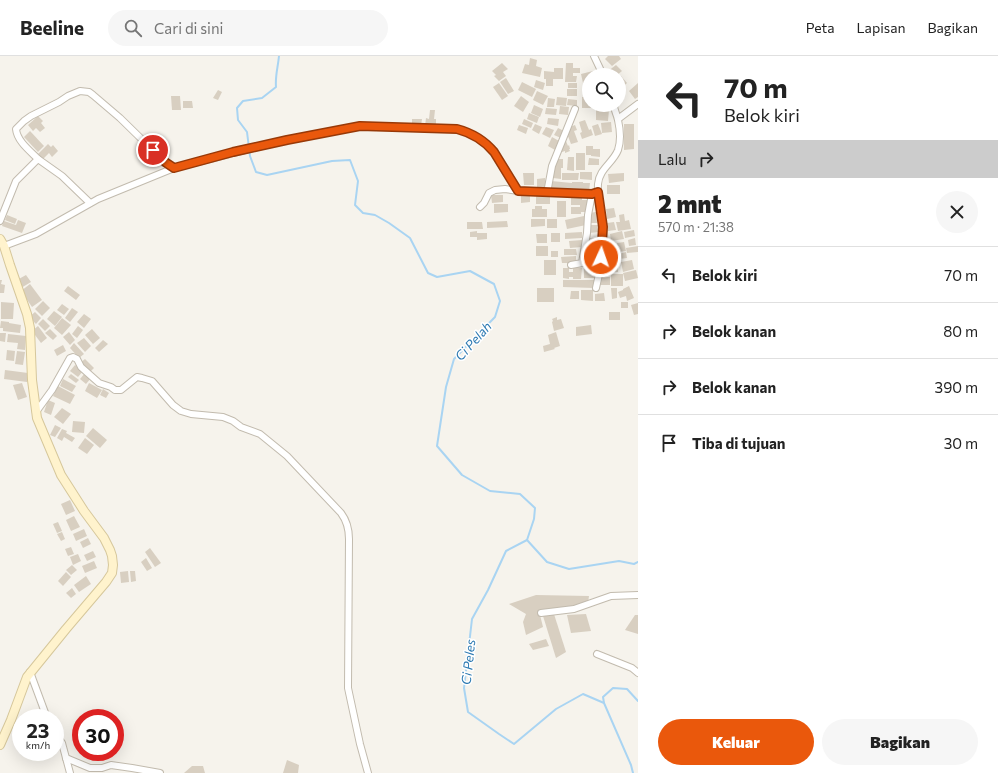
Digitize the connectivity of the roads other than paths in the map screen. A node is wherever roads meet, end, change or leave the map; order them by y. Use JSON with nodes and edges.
{"nodes":[{"id":1,"x":594,"y":56,"type":"edge"},
{"id":2,"x":600,"y":68,"type":"edge"},
{"id":3,"x":638,"y":104,"type":"edge"},
{"id":4,"x":575,"y":109,"type":"dead end"},
{"id":5,"x":615,"y":112,"type":"edge"},
{"id":6,"x":618,"y":119,"type":"junction"},
{"id":7,"x":38,"y":159,"type":"junction"},
{"id":8,"x":174,"y":168,"type":"junction"},
{"id":9,"x":518,"y":191,"type":"junction"},
{"id":10,"x":547,"y":193,"type":"junction"},
{"id":11,"x":595,"y":193,"type":"junction"},
{"id":12,"x":90,"y":204,"type":"junction"},
{"id":13,"x":480,"y":207,"type":"dead end"},
{"id":14,"x":0,"y":221,"type":"edge"},
{"id":15,"x":2,"y":243,"type":"edge"},
{"id":16,"x":571,"y":265,"type":"dead end"},
{"id":17,"x":596,"y":288,"type":"dead end"},
{"id":18,"x":36,"y":412,"type":"junction"},
{"id":19,"x":638,"y":595,"type":"edge"},
{"id":20,"x":541,"y":613,"type":"dead end"},
{"id":21,"x":597,"y":654,"type":"dead end"},
{"id":22,"x":30,"y":672,"type":"junction"},
{"id":23,"x":638,"y":673,"type":"edge"},
{"id":24,"x":44,"y":709,"type":"edge"},
{"id":25,"x":0,"y":745,"type":"edge"},
{"id":26,"x":64,"y":750,"type":"edge"},
{"id":27,"x":66,"y":758,"type":"junction"},
{"id":28,"x":70,"y":773,"type":"edge"},
{"id":29,"x":160,"y":773,"type":"edge"},
{"id":30,"x":368,"y":773,"type":"edge"}],
"edges":[{"from":1,"to":2,"type":"street"},
{"from":3,"to":6,"type":"street"},
{"from":4,"to":10,"type":"street"},
{"from":5,"to":6,"type":"street"},
{"from":6,"to":11,"type":"street"},
{"from":7,"to":8,"type":"street"},
{"from":7,"to":12,"type":"street"},
{"from":7,"to":14,"type":"street"},
{"from":8,"to":9,"type":"street"},
{"from":8,"to":12,"type":"street"},
{"from":9,"to":10,"type":"street"},
{"from":9,"to":13,"type":"street"},
{"from":10,"to":11,"type":"street"},
{"from":11,"to":16,"type":"street"},
{"from":11,"to":17,"type":"street"},
{"from":12,"to":15,"type":"street"},
{"from":15,"to":18,"type":"street"},
{"from":18,"to":22,"type":"street"},
{"from":18,"to":30,"type":"street"},
{"from":19,"to":20,"type":"street"},
{"from":21,"to":23,"type":"street"},
{"from":22,"to":24,"type":"street"},
{"from":22,"to":25,"type":"street"},
{"from":26,"to":27,"type":"street"},
{"from":27,"to":28,"type":"street"},
{"from":27,"to":29,"type":"street"}]}
